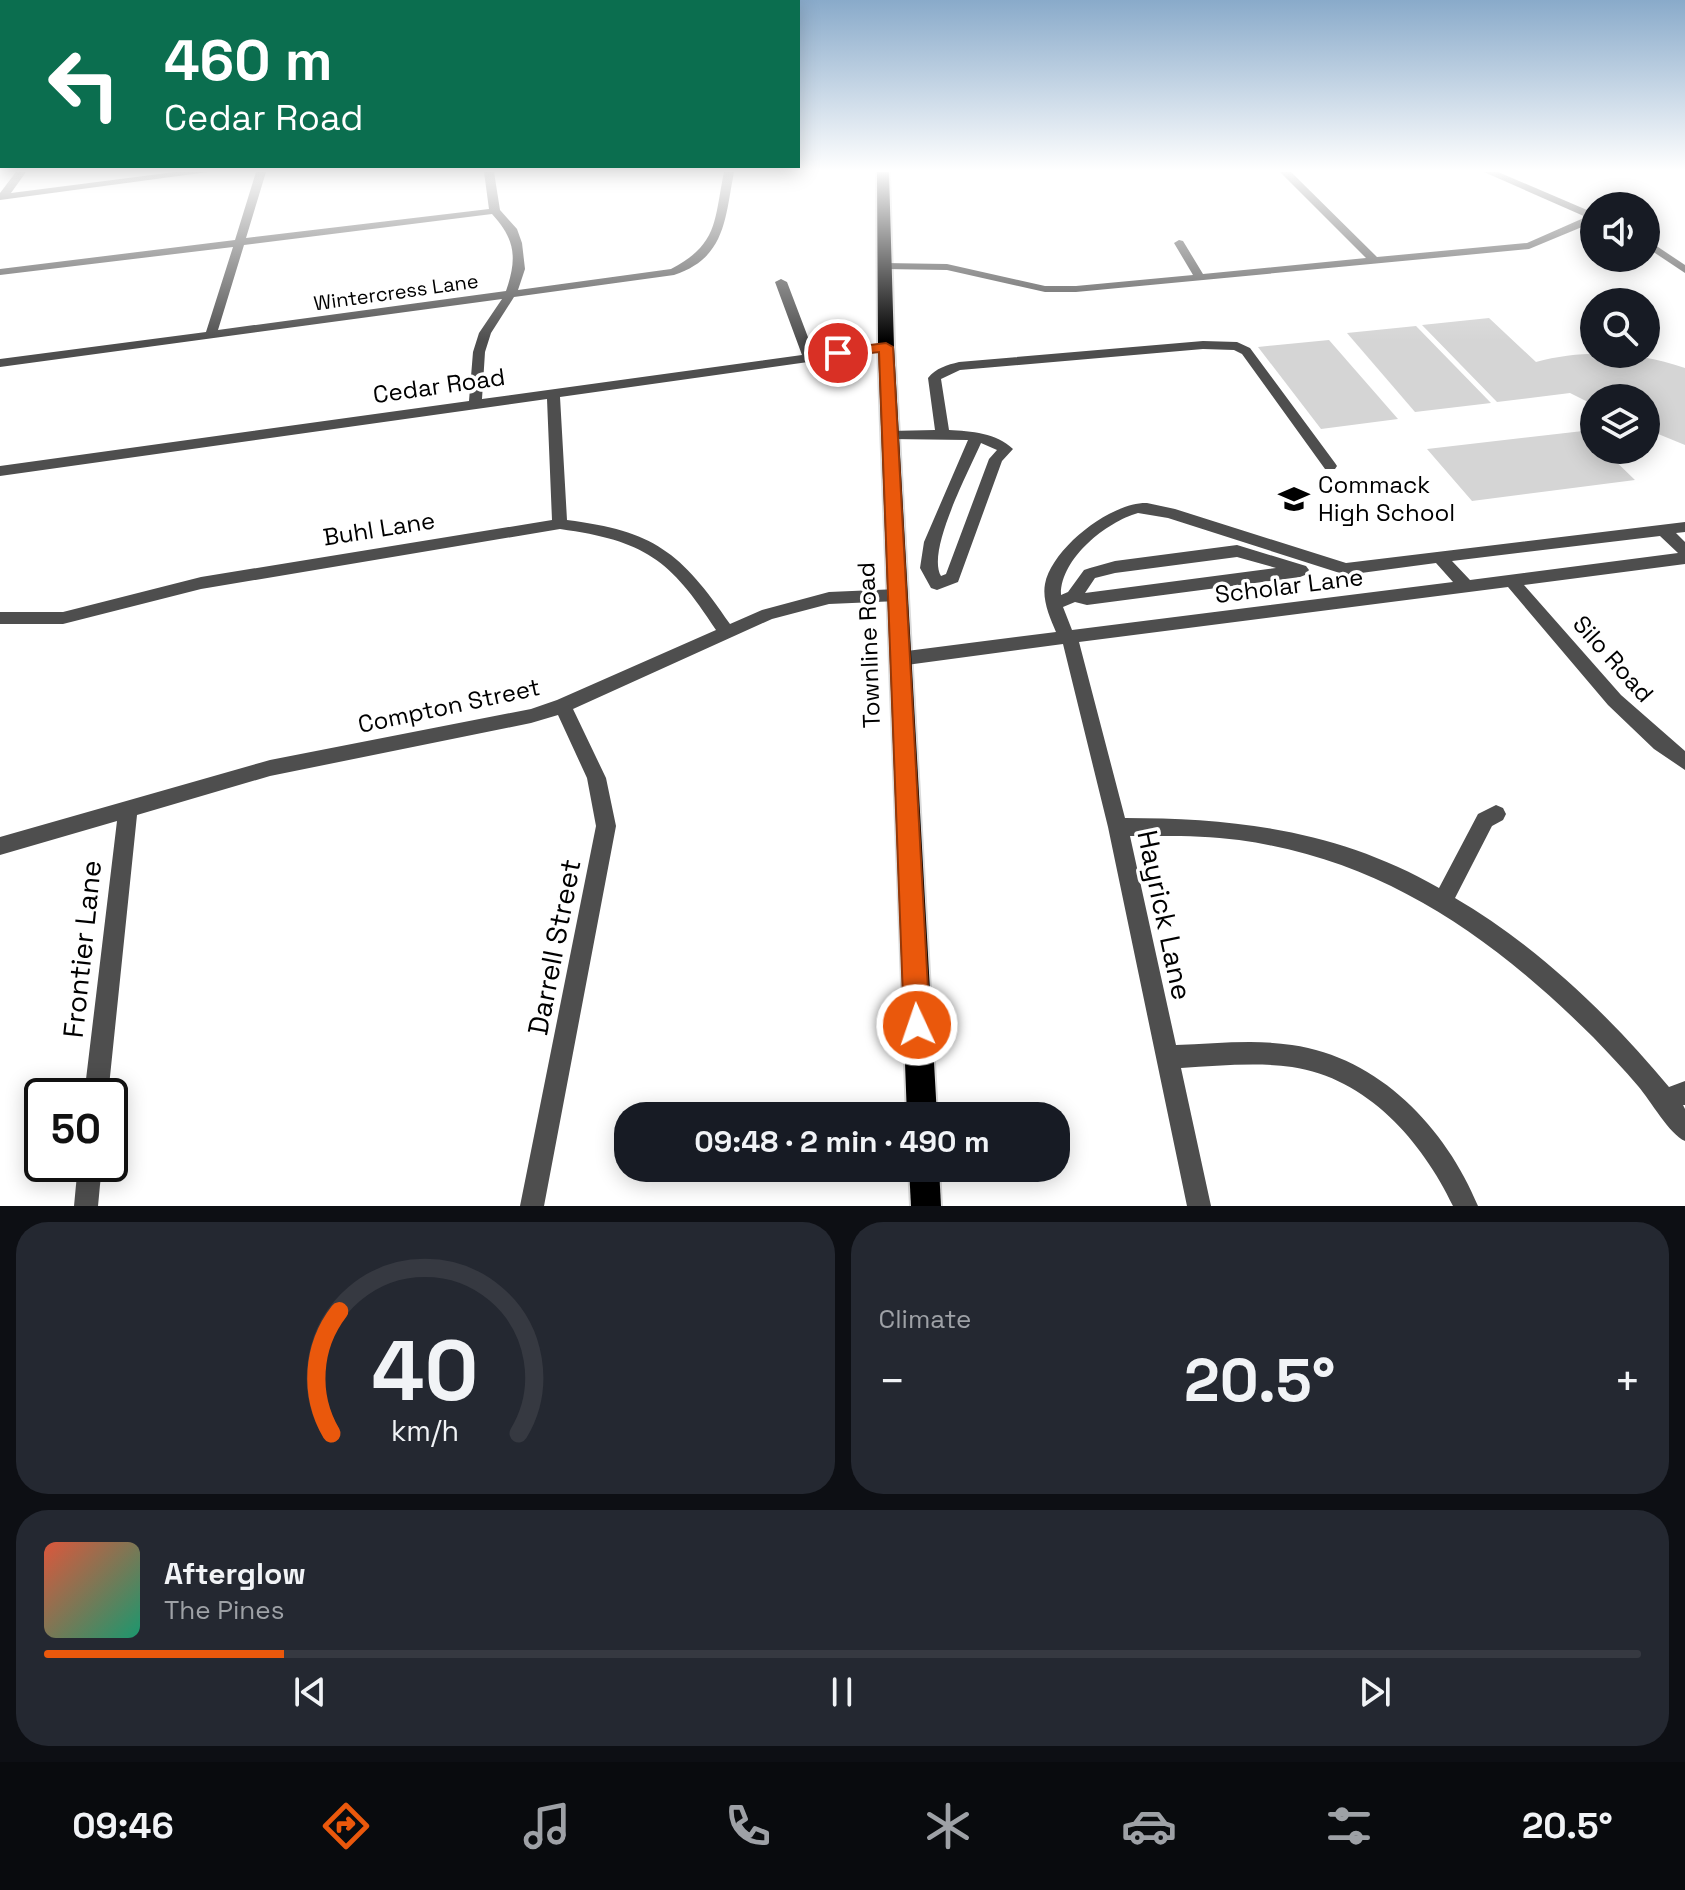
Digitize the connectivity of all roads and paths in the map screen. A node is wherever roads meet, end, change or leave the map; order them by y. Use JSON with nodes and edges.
{"nodes":[{"id":1,"x":244,"y":228,"type":"edge"},
{"id":2,"x":348,"y":228,"type":"edge"},
{"id":3,"x":511,"y":228,"type":"edge"},
{"id":4,"x":717,"y":228,"type":"edge"},
{"id":5,"x":884,"y":228,"type":"edge"},
{"id":6,"x":1342,"y":228,"type":"edge"},
{"id":7,"x":1570,"y":228,"type":"edge"},
{"id":8,"x":240,"y":241,"type":"junction"},
{"id":9,"x":1179,"y":243,"type":"dead end"},
{"id":10,"x":1660,"y":252,"type":"edge"},
{"id":11,"x":1375,"y":261,"type":"junction"},
{"id":12,"x":884,"y":266,"type":"junction"},
{"id":13,"x":1685,"y":270,"type":"edge"},
{"id":14,"x":0,"y":272,"type":"edge"},
{"id":15,"x":1200,"y":277,"type":"junction"},
{"id":16,"x":781,"y":282,"type":"dead end"},
{"id":17,"x":510,"y":295,"type":"junction"},
{"id":18,"x":211,"y":334,"type":"junction"},
{"id":19,"x":886,"y":347,"type":"junction"},
{"id":20,"x":809,"y":357,"type":"junction"},
{"id":21,"x":0,"y":363,"type":"edge"},
{"id":22,"x":553,"y":392,"type":"junction"},
{"id":23,"x":475,"y":403,"type":"junction"},
{"id":24,"x":890,"y":435,"type":"junction"},
{"id":25,"x":943,"y":435,"type":"junction"},
{"id":26,"x":976,"y":438,"type":"junction"},
{"id":27,"x":1330,"y":466,"type":"dead end"},
{"id":28,"x":0,"y":471,"type":"edge"},
{"id":29,"x":560,"y":524,"type":"junction"},
{"id":30,"x":1685,"y":527,"type":"edge"},
{"id":31,"x":1663,"y":530,"type":"junction"},
{"id":32,"x":1685,"y":551,"type":"edge"},
{"id":33,"x":1440,"y":558,"type":"junction"},
{"id":34,"x":1685,"y":558,"type":"edge"},
{"id":35,"x":1308,"y":566,"type":"junction"},
{"id":36,"x":1359,"y":568,"type":"junction"},
{"id":37,"x":1512,"y":581,"type":"junction"},
{"id":38,"x":1467,"y":587,"type":"junction"},
{"id":39,"x":898,"y":595,"type":"junction"},
{"id":40,"x":1074,"y":596,"type":"junction"},
{"id":41,"x":1381,"y":598,"type":"junction"},
{"id":42,"x":1054,"y":604,"type":"junction"},
{"id":43,"x":0,"y":618,"type":"edge"},
{"id":44,"x":726,"y":631,"type":"junction"},
{"id":45,"x":1069,"y":638,"type":"junction"},
{"id":46,"x":899,"y":659,"type":"junction"},
{"id":47,"x":562,"y":706,"type":"junction"},
{"id":48,"x":1685,"y":762,"type":"edge"},
{"id":49,"x":128,"y":809,"type":"junction"},
{"id":50,"x":1496,"y":814,"type":"dead end"},
{"id":51,"x":1118,"y":827,"type":"junction"},
{"id":52,"x":0,"y":846,"type":"edge"},
{"id":53,"x":1444,"y":899,"type":"junction"},
{"id":54,"x":1167,"y":1057,"type":"junction"},
{"id":55,"x":98,"y":1078,"type":"edge"},
{"id":56,"x":1675,"y":1097,"type":"edge"},
{"id":57,"x":921,"y":1102,"type":"edge"},
{"id":58,"x":1685,"y":1129,"type":"edge"},
{"id":59,"x":88,"y":1182,"type":"edge"},
{"id":60,"x":925,"y":1182,"type":"edge"},
{"id":61,"x":86,"y":1206,"type":"edge"},
{"id":62,"x":532,"y":1206,"type":"edge"},
{"id":63,"x":926,"y":1206,"type":"edge"},
{"id":64,"x":1199,"y":1206,"type":"edge"},
{"id":65,"x":1466,"y":1206,"type":"edge"}],
"edges":[{"from":1,"to":8,"type":"street"},
{"from":2,"to":8,"type":"street"},
{"from":3,"to":17,"type":"street"},
{"from":4,"to":17,"type":"street","name":"Wintercress Lane"},
{"from":5,"to":12,"type":"main road","name":"Townline Road"},
{"from":6,"to":11,"type":"street"},
{"from":7,"to":11,"type":"street"},
{"from":8,"to":14,"type":"street"},
{"from":8,"to":18,"type":"street"},
{"from":9,"to":15,"type":"street"},
{"from":10,"to":13,"type":"street"},
{"from":11,"to":15,"type":"street"},
{"from":12,"to":15,"type":"street"},
{"from":12,"to":19,"type":"main road","name":"Townline Road"},
{"from":16,"to":20,"type":"street"},
{"from":17,"to":18,"type":"street","name":"Wintercress Lane"},
{"from":17,"to":23,"type":"street"},
{"from":18,"to":21,"type":"street","name":"Wintercress Lane"},
{"from":19,"to":20,"type":"street","name":"Cedar Road"},
{"from":19,"to":24,"type":"main road","name":"Townline Road"},
{"from":20,"to":22,"type":"street","name":"Cedar Road"},
{"from":22,"to":23,"type":"street","name":"Cedar Road"},
{"from":22,"to":29,"type":"street"},
{"from":23,"to":28,"type":"street","name":"Cedar Road"},
{"from":24,"to":25,"type":"street"},
{"from":24,"to":39,"type":"main road","name":"Townline Road"},
{"from":25,"to":26,"type":"street"},
{"from":25,"to":27,"type":"street"},
{"from":26,"to":26,"type":"street"},
{"from":29,"to":43,"type":"street","name":"Buhl Lane"},
{"from":29,"to":44,"type":"street","name":"Buhl Lane"},
{"from":30,"to":31,"type":"street"},
{"from":31,"to":32,"type":"street"},
{"from":31,"to":33,"type":"street"},
{"from":33,"to":36,"type":"street"},
{"from":33,"to":38,"type":"street"},
{"from":34,"to":37,"type":"street","name":"Scholar Lane"},
{"from":35,"to":36,"type":"street"},
{"from":35,"to":40,"type":"street"},
{"from":35,"to":40,"type":"street"},
{"from":35,"to":42,"type":"street"},
{"from":36,"to":41,"type":"street"},
{"from":37,"to":38,"type":"street","name":"Scholar Lane"},
{"from":37,"to":48,"type":"street","name":"Silo Road"},
{"from":38,"to":41,"type":"street","name":"Scholar Lane"},
{"from":39,"to":44,"type":"street","name":"Compton Street"},
{"from":39,"to":46,"type":"main road","name":"Townline Road"},
{"from":40,"to":42,"type":"street"},
{"from":41,"to":45,"type":"street","name":"Scholar Lane"},
{"from":42,"to":45,"type":"street","name":"Hayrick Lane"},
{"from":44,"to":47,"type":"street","name":"Compton Street"},
{"from":45,"to":46,"type":"street","name":"Scholar Lane"},
{"from":45,"to":51,"type":"street","name":"Hayrick Lane"},
{"from":46,"to":57,"type":"main road","name":"Townline Road"},
{"from":47,"to":49,"type":"street","name":"Compton Street"},
{"from":47,"to":62,"type":"street","name":"Darrell Street"},
{"from":49,"to":52,"type":"street","name":"Compton Street"},
{"from":49,"to":55,"type":"street","name":"Frontier Lane"},
{"from":50,"to":53,"type":"street"},
{"from":51,"to":53,"type":"street"},
{"from":51,"to":54,"type":"street","name":"Hayrick Lane"},
{"from":53,"to":56,"type":"street"},
{"from":54,"to":64,"type":"street","name":"Hayrick Lane"},
{"from":54,"to":65,"type":"street"},
{"from":56,"to":58,"type":"street"},
{"from":59,"to":61,"type":"street"},
{"from":60,"to":63,"type":"main road"}]}
